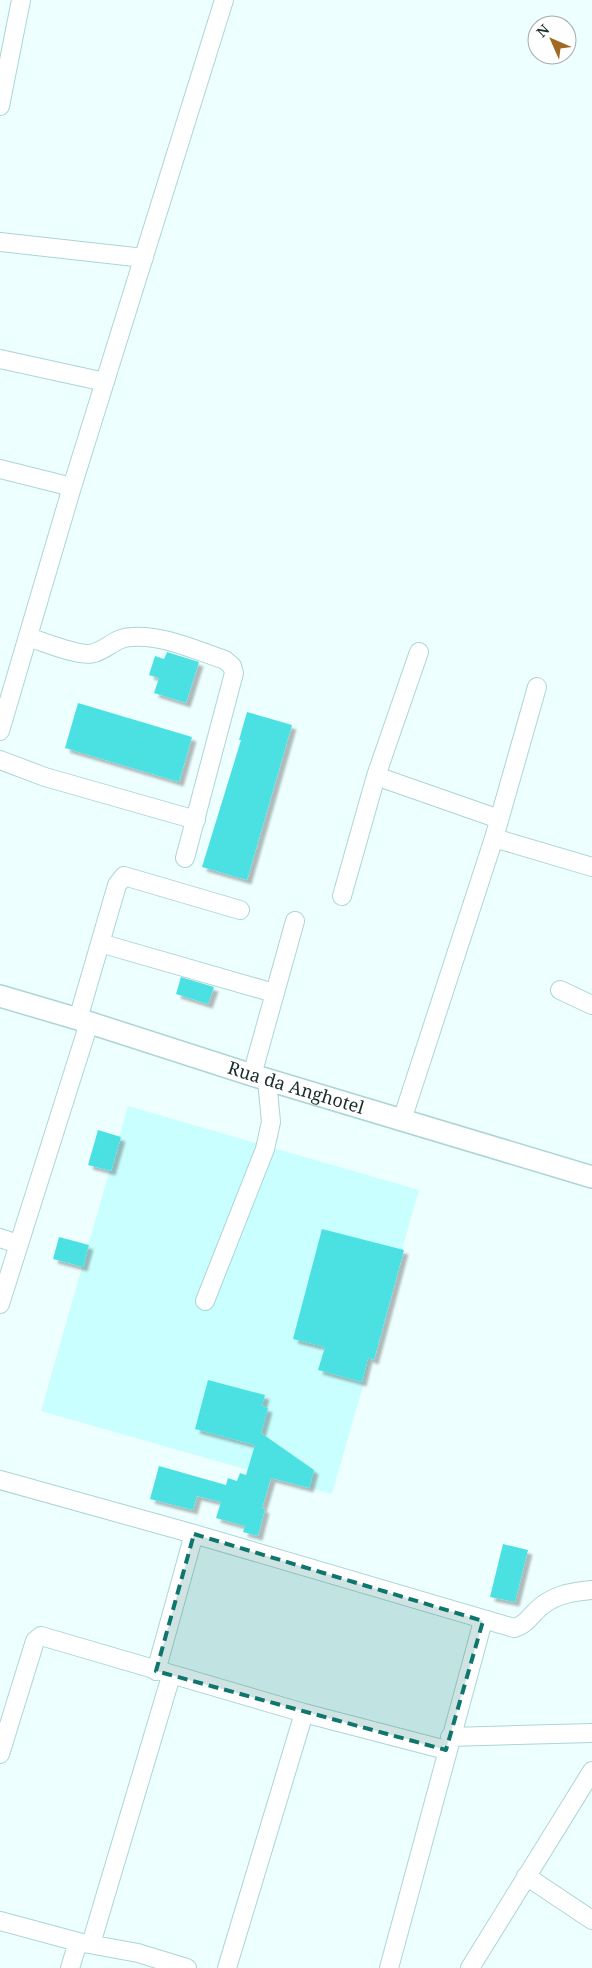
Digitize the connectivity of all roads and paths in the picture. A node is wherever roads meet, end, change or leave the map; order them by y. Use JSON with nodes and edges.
{"nodes":[{"id":1,"x":21,"y":0,"type":"edge"},
{"id":2,"x":224,"y":0,"type":"edge"},
{"id":3,"x":1,"y":95,"type":"edge"},
{"id":4,"x":0,"y":242,"type":"edge"},
{"id":5,"x":144,"y":258,"type":"junction"},
{"id":6,"x":0,"y":359,"type":"edge"},
{"id":7,"x":105,"y":382,"type":"junction"},
{"id":8,"x":0,"y":470,"type":"edge"},
{"id":9,"x":72,"y":487,"type":"junction"},
{"id":10,"x":28,"y":637,"type":"junction"},
{"id":11,"x":419,"y":652,"type":"dead end"},
{"id":12,"x":537,"y":687,"type":"dead end"},
{"id":13,"x":0,"y":731,"type":"edge"},
{"id":14,"x":0,"y":760,"type":"edge"},
{"id":15,"x":376,"y":776,"type":"junction"},
{"id":16,"x":499,"y":819,"type":"junction"},
{"id":17,"x":196,"y":820,"type":"junction"},
{"id":18,"x":494,"y":838,"type":"junction"},
{"id":19,"x":185,"y":858,"type":"dead end"},
{"id":20,"x":592,"y":867,"type":"edge"},
{"id":21,"x":342,"y":896,"type":"dead end"},
{"id":22,"x":240,"y":910,"type":"dead end"},
{"id":23,"x":295,"y":922,"type":"dead end"},
{"id":24,"x":100,"y":943,"type":"junction"},
{"id":25,"x":560,"y":990,"type":"dead end"},
{"id":26,"x":274,"y":993,"type":"junction"},
{"id":27,"x":0,"y":996,"type":"edge"},
{"id":28,"x":592,"y":1005,"type":"edge"},
{"id":29,"x":83,"y":1021,"type":"junction"},
{"id":30,"x":260,"y":1078,"type":"junction"},
{"id":31,"x":402,"y":1120,"type":"junction"},
{"id":32,"x":592,"y":1177,"type":"edge"},
{"id":33,"x":0,"y":1238,"type":"edge"},
{"id":34,"x":18,"y":1244,"type":"junction"},
{"id":35,"x":205,"y":1301,"type":"dead end"},
{"id":36,"x":0,"y":1304,"type":"edge"},
{"id":37,"x":0,"y":1480,"type":"edge"},
{"id":38,"x":194,"y":1534,"type":"junction"},
{"id":39,"x":592,"y":1590,"type":"edge"},
{"id":40,"x":483,"y":1621,"type":"junction"},
{"id":41,"x":164,"y":1673,"type":"junction"},
{"id":42,"x":304,"y":1713,"type":"junction"},
{"id":43,"x":592,"y":1733,"type":"edge"},
{"id":44,"x":448,"y":1744,"type":"junction"},
{"id":45,"x":0,"y":1754,"type":"edge"},
{"id":46,"x":592,"y":1771,"type":"edge"},
{"id":47,"x":526,"y":1876,"type":"junction"},
{"id":48,"x":592,"y":1920,"type":"edge"},
{"id":49,"x":0,"y":1921,"type":"edge"},
{"id":50,"x":84,"y":1943,"type":"junction"},
{"id":51,"x":70,"y":1968,"type":"edge"},
{"id":52,"x":187,"y":1968,"type":"edge"},
{"id":53,"x":227,"y":1968,"type":"edge"},
{"id":54,"x":388,"y":1968,"type":"edge"},
{"id":55,"x":470,"y":1968,"type":"edge"}],
"edges":[{"from":1,"to":3,"type":"street"},
{"from":2,"to":5,"type":"street"},
{"from":4,"to":5,"type":"street"},
{"from":5,"to":7,"type":"street"},
{"from":6,"to":7,"type":"street"},
{"from":7,"to":9,"type":"street"},
{"from":8,"to":9,"type":"street"},
{"from":9,"to":10,"type":"street"},
{"from":10,"to":13,"type":"street"},
{"from":10,"to":17,"type":"street"},
{"from":11,"to":15,"type":"street"},
{"from":12,"to":16,"type":"street"},
{"from":14,"to":17,"type":"street"},
{"from":15,"to":16,"type":"street"},
{"from":15,"to":21,"type":"street"},
{"from":16,"to":18,"type":"street"},
{"from":17,"to":19,"type":"street"},
{"from":18,"to":20,"type":"street"},
{"from":18,"to":31,"type":"street"},
{"from":22,"to":24,"type":"street"},
{"from":23,"to":26,"type":"street"},
{"from":24,"to":26,"type":"street"},
{"from":24,"to":29,"type":"street"},
{"from":25,"to":28,"type":"street"},
{"from":26,"to":30,"type":"street"},
{"from":27,"to":29,"type":"main road","name":"Rua da Anghotel"},
{"from":29,"to":30,"type":"main road","name":"Rua da Anghotel"},
{"from":29,"to":34,"type":"street"},
{"from":30,"to":31,"type":"main road","name":"Rua da Anghotel"},
{"from":30,"to":35,"type":"street"},
{"from":31,"to":32,"type":"main road","name":"Rua da Anghotel"},
{"from":33,"to":34,"type":"street"},
{"from":34,"to":36,"type":"street"},
{"from":37,"to":38,"type":"street"},
{"from":38,"to":40,"type":"street"},
{"from":38,"to":41,"type":"street"},
{"from":39,"to":40,"type":"street"},
{"from":40,"to":44,"type":"street"},
{"from":41,"to":42,"type":"street"},
{"from":41,"to":45,"type":"street"},
{"from":41,"to":50,"type":"street"},
{"from":42,"to":44,"type":"street"},
{"from":42,"to":53,"type":"street"},
{"from":43,"to":44,"type":"street"},
{"from":44,"to":54,"type":"street"},
{"from":46,"to":47,"type":"street"},
{"from":47,"to":48,"type":"street"},
{"from":47,"to":55,"type":"street"},
{"from":49,"to":50,"type":"street"},
{"from":50,"to":51,"type":"street"},
{"from":50,"to":52,"type":"street"}]}
